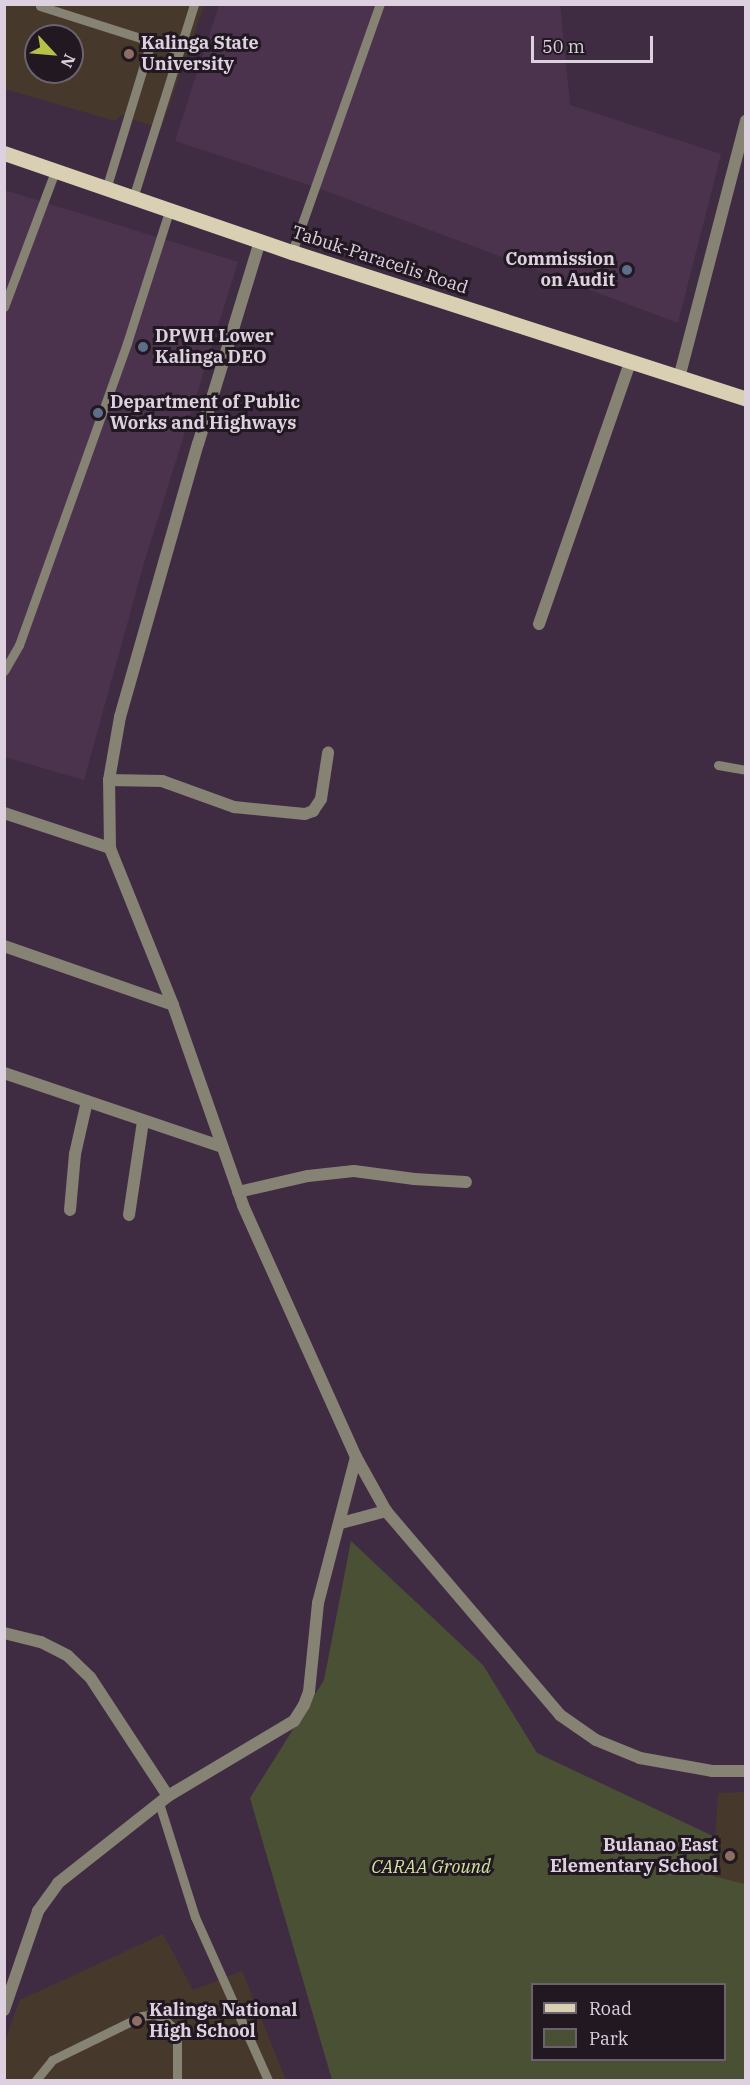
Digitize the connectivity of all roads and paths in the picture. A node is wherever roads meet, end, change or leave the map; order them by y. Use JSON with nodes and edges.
{"nodes":[{"id":1,"x":194,"y":4,"type":"edge"},
{"id":2,"x":380,"y":4,"type":"edge"},
{"id":3,"x":40,"y":6,"type":"edge"},
{"id":4,"x":151,"y":42,"type":"junction"},
{"id":5,"x":178,"y":50,"type":"junction"},
{"id":6,"x":746,"y":121,"type":"edge"},
{"id":7,"x":4,"y":153,"type":"edge"},
{"id":8,"x":55,"y":171,"type":"junction"},
{"id":9,"x":106,"y":189,"type":"junction"},
{"id":10,"x":132,"y":198,"type":"junction"},
{"id":11,"x":169,"y":211,"type":"junction"},
{"id":12,"x":260,"y":241,"type":"junction"},
{"id":13,"x":292,"y":252,"type":"junction"},
{"id":14,"x":4,"y":307,"type":"edge"},
{"id":15,"x":630,"y":362,"type":"junction"},
{"id":16,"x":679,"y":378,"type":"junction"},
{"id":17,"x":746,"y":399,"type":"edge"},
{"id":18,"x":538,"y":624,"type":"dead end"},
{"id":19,"x":4,"y":671,"type":"edge"},
{"id":20,"x":328,"y":753,"type":"dead end"},
{"id":21,"x":718,"y":765,"type":"dead end"},
{"id":22,"x":746,"y":770,"type":"edge"},
{"id":23,"x":109,"y":780,"type":"junction"},
{"id":24,"x":4,"y":813,"type":"edge"},
{"id":25,"x":110,"y":848,"type":"junction"},
{"id":26,"x":4,"y":946,"type":"edge"},
{"id":27,"x":173,"y":1005,"type":"junction"},
{"id":28,"x":4,"y":1073,"type":"edge"},
{"id":29,"x":87,"y":1101,"type":"junction"},
{"id":30,"x":143,"y":1120,"type":"junction"},
{"id":31,"x":222,"y":1147,"type":"junction"},
{"id":32,"x":466,"y":1182,"type":"dead end"},
{"id":33,"x":238,"y":1192,"type":"junction"},
{"id":34,"x":70,"y":1210,"type":"dead end"},
{"id":35,"x":129,"y":1215,"type":"dead end"},
{"id":36,"x":356,"y":1457,"type":"junction"},
{"id":37,"x":386,"y":1511,"type":"junction"},
{"id":38,"x":340,"y":1523,"type":"junction"},
{"id":39,"x":4,"y":1633,"type":"edge"},
{"id":40,"x":746,"y":1771,"type":"edge"},
{"id":41,"x":164,"y":1799,"type":"junction"},
{"id":42,"x":4,"y":2010,"type":"edge"},
{"id":43,"x":36,"y":2080,"type":"edge"},
{"id":44,"x":177,"y":2080,"type":"edge"},
{"id":45,"x":268,"y":2080,"type":"edge"}],
"edges":[{"from":1,"to":5,"type":"lane"},
{"from":2,"to":13,"type":"lane"},
{"from":3,"to":4,"type":"lane"},
{"from":4,"to":5,"type":"lane"},
{"from":4,"to":9,"type":"lane"},
{"from":5,"to":10,"type":"lane"},
{"from":6,"to":16,"type":"street"},
{"from":7,"to":8,"type":"main road","name":"Tabuk-Paracelis Road"},
{"from":8,"to":9,"type":"main road","name":"Tabuk-Paracelis Road"},
{"from":8,"to":14,"type":"lane"},
{"from":9,"to":10,"type":"main road","name":"Tabuk-Paracelis Road"},
{"from":10,"to":11,"type":"main road","name":"Tabuk-Paracelis Road"},
{"from":11,"to":12,"type":"main road","name":"Tabuk-Paracelis Road"},
{"from":11,"to":19,"type":"lane"},
{"from":12,"to":13,"type":"main road","name":"Tabuk-Paracelis Road"},
{"from":12,"to":23,"type":"street"},
{"from":13,"to":15,"type":"main road","name":"Tabuk-Paracelis Road"},
{"from":15,"to":16,"type":"main road","name":"Tabuk-Paracelis Road"},
{"from":15,"to":18,"type":"street"},
{"from":16,"to":17,"type":"main road","name":"Tabuk-Paracelis Road"},
{"from":20,"to":23,"type":"street"},
{"from":21,"to":22,"type":"lane"},
{"from":23,"to":25,"type":"street"},
{"from":24,"to":25,"type":"street"},
{"from":25,"to":27,"type":"street"},
{"from":26,"to":27,"type":"street"},
{"from":27,"to":31,"type":"street"},
{"from":28,"to":29,"type":"street"},
{"from":29,"to":30,"type":"street"},
{"from":29,"to":34,"type":"street"},
{"from":30,"to":31,"type":"street"},
{"from":30,"to":35,"type":"street"},
{"from":31,"to":33,"type":"street"},
{"from":32,"to":33,"type":"street"},
{"from":33,"to":36,"type":"street"},
{"from":36,"to":37,"type":"street"},
{"from":36,"to":38,"type":"street"},
{"from":37,"to":38,"type":"street"},
{"from":37,"to":40,"type":"street"},
{"from":38,"to":41,"type":"street"},
{"from":39,"to":41,"type":"street"},
{"from":41,"to":42,"type":"street"},
{"from":41,"to":45,"type":"lane"},
{"from":43,"to":44,"type":"lane"}]}
